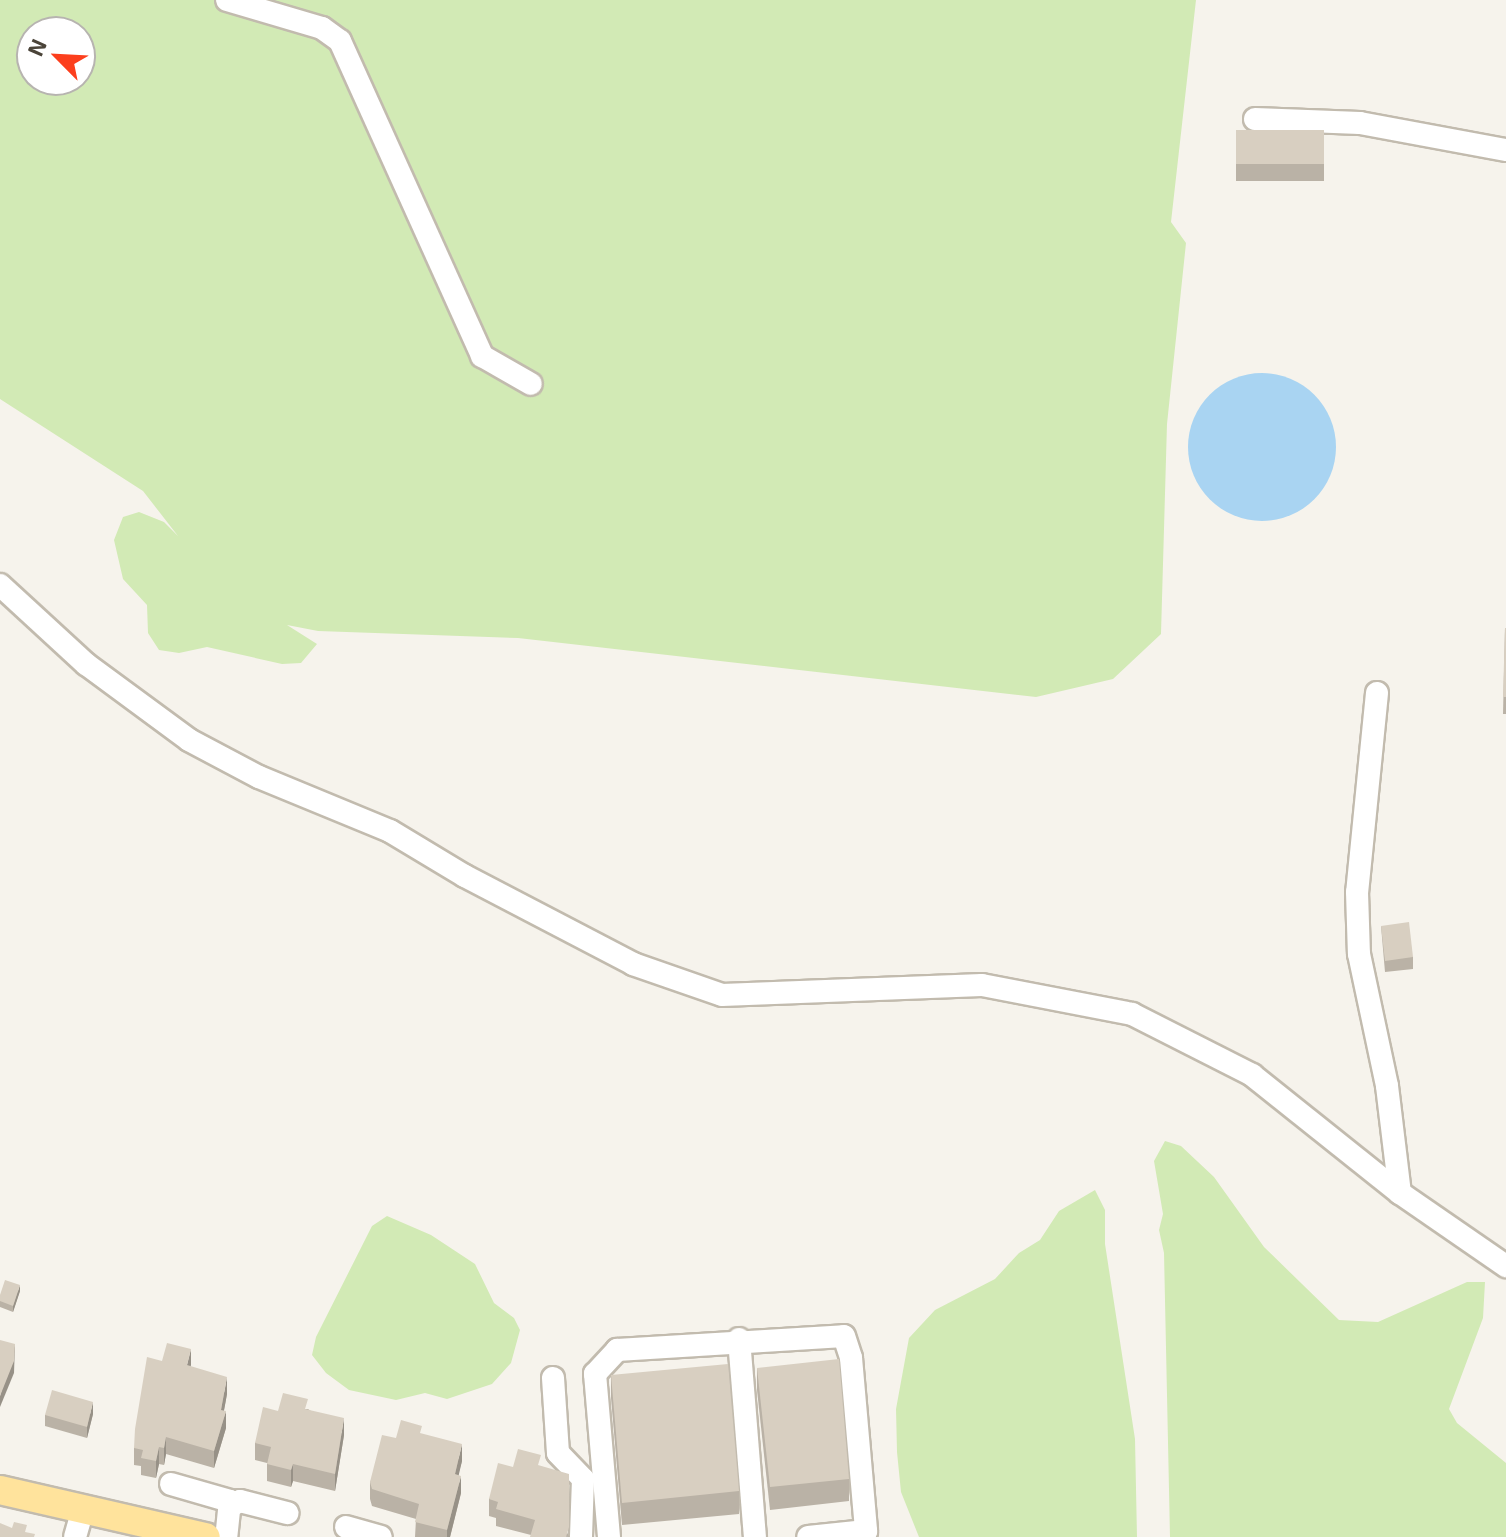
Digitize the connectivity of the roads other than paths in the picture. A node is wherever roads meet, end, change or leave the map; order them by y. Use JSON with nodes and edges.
{"nodes":[{"id":1,"x":227,"y":0,"type":"edge"},
{"id":2,"x":1255,"y":119,"type":"dead end"},
{"id":3,"x":1506,"y":150,"type":"edge"},
{"id":4,"x":531,"y":384,"type":"dead end"},
{"id":5,"x":0,"y":585,"type":"edge"},
{"id":6,"x":1377,"y":693,"type":"dead end"},
{"id":7,"x":1400,"y":1193,"type":"junction"},
{"id":8,"x":1506,"y":1266,"type":"edge"},
{"id":9,"x":739,"y":1339,"type":"junction"},
{"id":10,"x":553,"y":1378,"type":"dead end"},
{"id":11,"x":171,"y":1484,"type":"dead end"},
{"id":12,"x":0,"y":1490,"type":"edge"},
{"id":13,"x":231,"y":1506,"type":"junction"},
{"id":14,"x":83,"y":1509,"type":"junction"},
{"id":15,"x":287,"y":1513,"type":"dead end"},
{"id":16,"x":346,"y":1527,"type":"dead end"},
{"id":17,"x":75,"y":1537,"type":"edge"},
{"id":18,"x":206,"y":1537,"type":"edge"},
{"id":19,"x":226,"y":1537,"type":"edge"},
{"id":20,"x":381,"y":1537,"type":"edge"},
{"id":21,"x":581,"y":1537,"type":"edge"},
{"id":22,"x":609,"y":1537,"type":"edge"},
{"id":23,"x":755,"y":1537,"type":"edge"},
{"id":24,"x":808,"y":1537,"type":"edge"}],
"edges":[{"from":1,"to":4,"type":"street"},
{"from":2,"to":3,"type":"street"},
{"from":5,"to":7,"type":"street"},
{"from":6,"to":7,"type":"street"},
{"from":7,"to":8,"type":"street"},
{"from":9,"to":22,"type":"street"},
{"from":9,"to":23,"type":"street"},
{"from":9,"to":24,"type":"street"},
{"from":10,"to":21,"type":"street"},
{"from":11,"to":13,"type":"street"},
{"from":12,"to":14,"type":"main road"},
{"from":13,"to":15,"type":"street"},
{"from":13,"to":19,"type":"street"},
{"from":14,"to":17,"type":"street"},
{"from":14,"to":18,"type":"main road"},
{"from":16,"to":20,"type":"street"}]}
